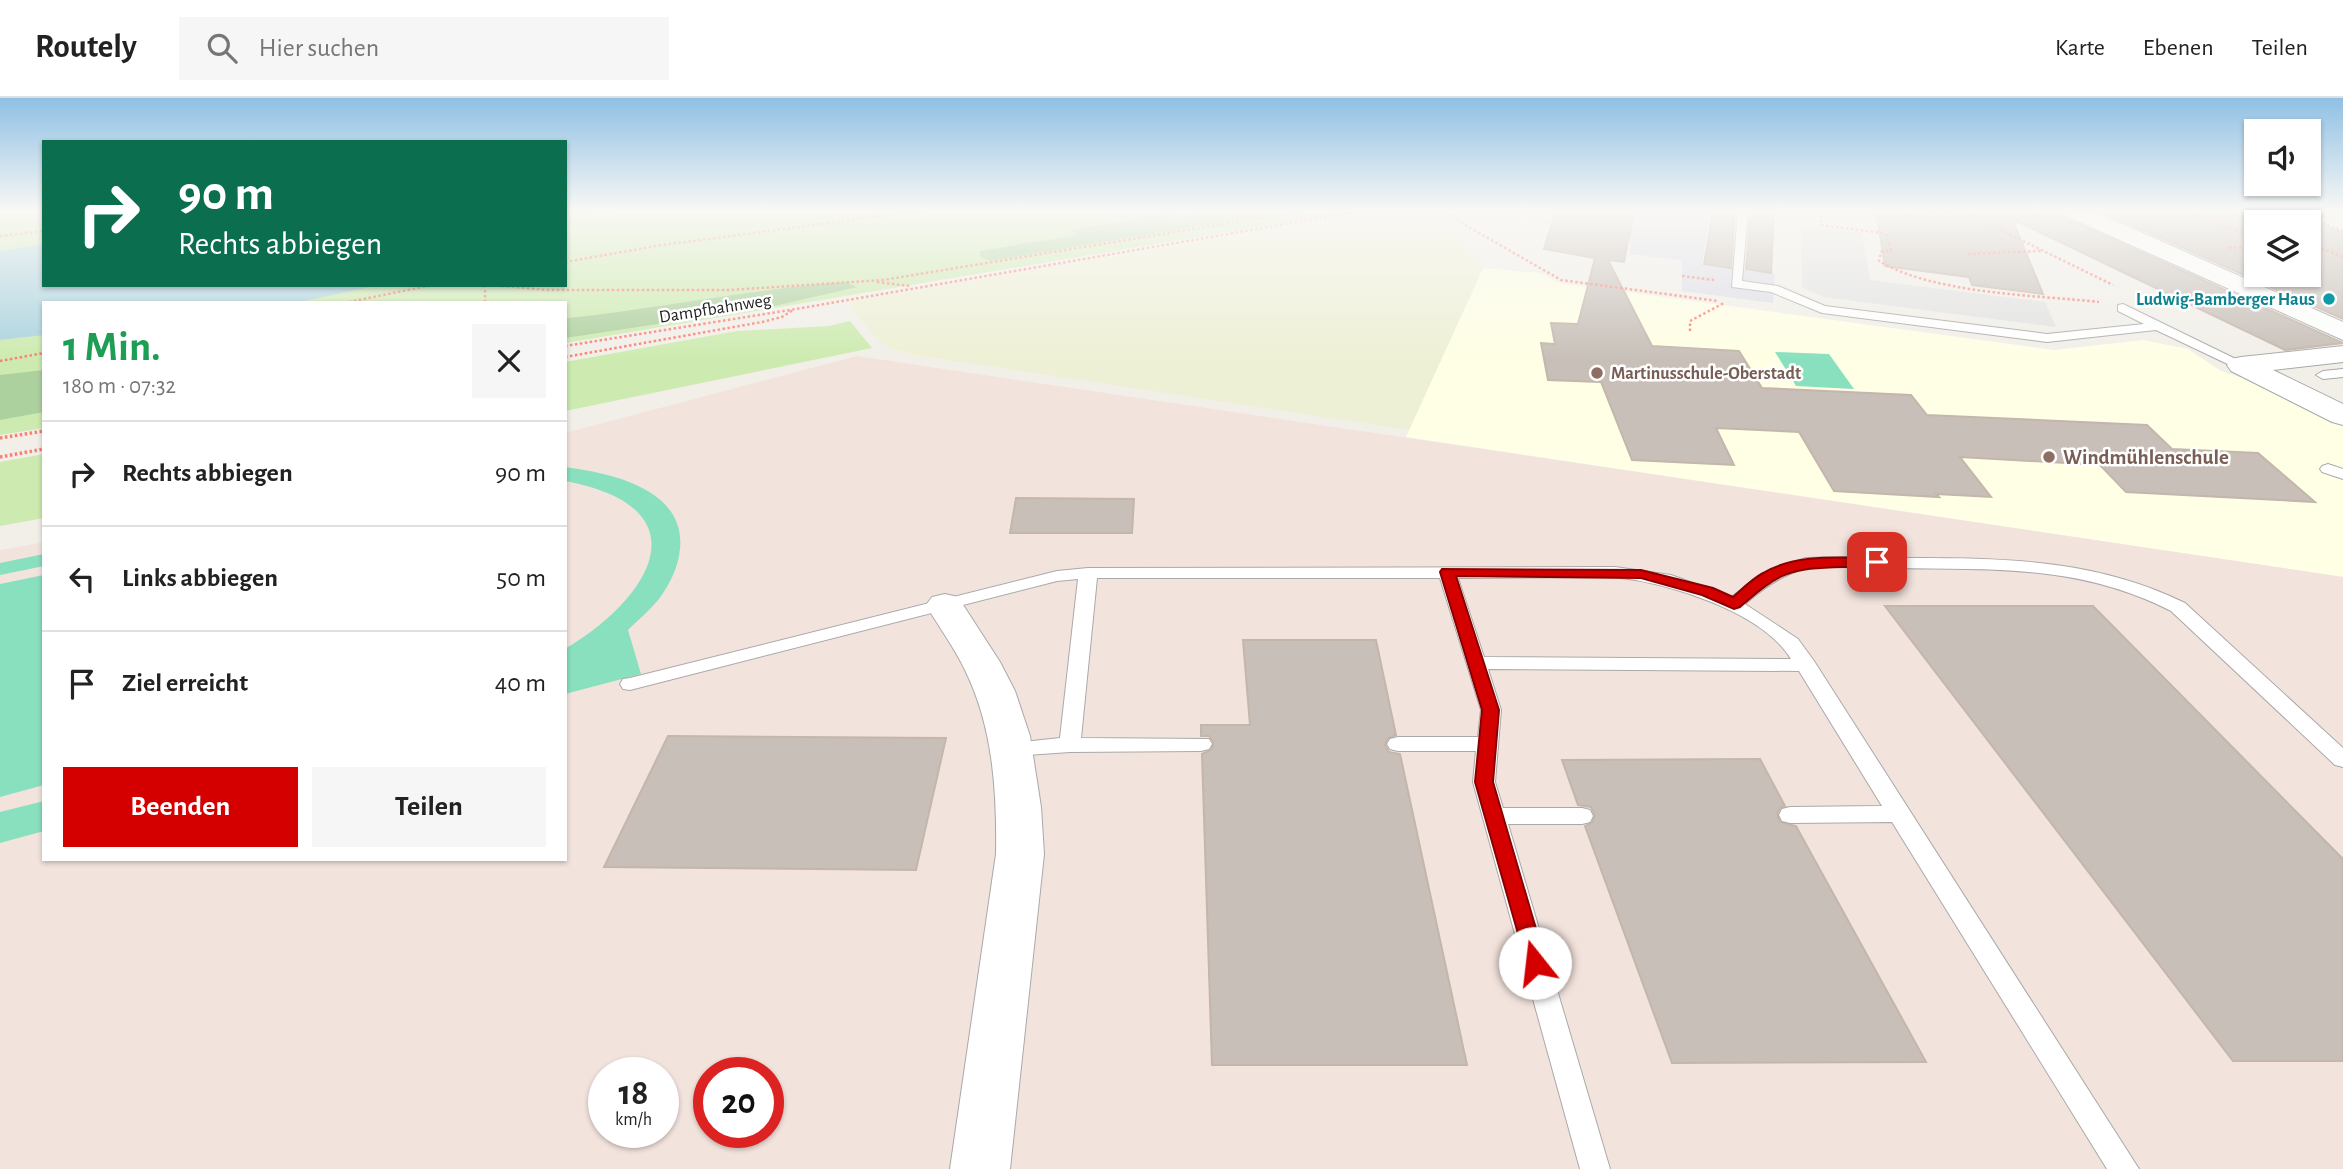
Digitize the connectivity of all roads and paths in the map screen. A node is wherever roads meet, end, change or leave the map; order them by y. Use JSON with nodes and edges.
{"nodes":[{"id":1,"x":1014,"y":260,"type":"edge"},
{"id":2,"x":1075,"y":260,"type":"edge"},
{"id":3,"x":1525,"y":260,"type":"edge"},
{"id":4,"x":1738,"y":260,"type":"edge"},
{"id":5,"x":1879,"y":260,"type":"edge"},
{"id":6,"x":2182,"y":260,"type":"edge"},
{"id":7,"x":869,"y":280,"type":"junction"},
{"id":8,"x":423,"y":287,"type":"edge"},
{"id":9,"x":513,"y":287,"type":"edge"},
{"id":10,"x":915,"y":287,"type":"junction"},
{"id":11,"x":354,"y":301,"type":"edge"},
{"id":12,"x":2123,"y":308,"type":"joint"},
{"id":13,"x":796,"y":309,"type":"junction"},
{"id":14,"x":2158,"y":326,"type":"junction"},
{"id":15,"x":1690,"y":331,"type":"dead end"},
{"id":16,"x":2343,"y":332,"type":"edge"},
{"id":17,"x":567,"y":346,"type":"edge"},
{"id":18,"x":42,"y":353,"type":"edge"},
{"id":19,"x":2343,"y":354,"type":"edge"},
{"id":20,"x":567,"y":357,"type":"edge"},
{"id":21,"x":0,"y":361,"type":"edge"},
{"id":22,"x":2241,"y":365,"type":"junction"},
{"id":23,"x":2343,"y":373,"type":"edge"},
{"id":24,"x":2323,"y":375,"type":"dead end"},
{"id":25,"x":2343,"y":416,"type":"edge"},
{"id":26,"x":42,"y":431,"type":"edge"},
{"id":27,"x":0,"y":438,"type":"edge"},
{"id":28,"x":42,"y":449,"type":"edge"},
{"id":29,"x":0,"y":457,"type":"edge"},
{"id":30,"x":1447,"y":572,"type":"junction"},
{"id":31,"x":1088,"y":573,"type":"junction"},
{"id":32,"x":1734,"y":604,"type":"junction"},
{"id":33,"x":945,"y":605,"type":"junction"},
{"id":34,"x":1476,"y":663,"type":"junction"},
{"id":35,"x":1807,"y":665,"type":"junction"},
{"id":36,"x":630,"y":684,"type":"dead end"},
{"id":37,"x":1201,"y":744,"type":"dead end"},
{"id":38,"x":1398,"y":744,"type":"dead end"},
{"id":39,"x":1489,"y":744,"type":"junction"},
{"id":40,"x":1070,"y":745,"type":"junction"},
{"id":41,"x":1012,"y":749,"type":"junction"},
{"id":42,"x":2343,"y":760,"type":"edge"},
{"id":43,"x":1790,"y":814,"type":"dead end"},
{"id":44,"x":1900,"y":814,"type":"junction"},
{"id":45,"x":1494,"y":816,"type":"junction"},
{"id":46,"x":1582,"y":816,"type":"dead end"},
{"id":47,"x":980,"y":1169,"type":"edge"},
{"id":48,"x":1595,"y":1169,"type":"edge"},
{"id":49,"x":2124,"y":1169,"type":"edge"}],
"edges":[{"from":1,"to":7,"type":"path"},
{"from":2,"to":10,"type":"path","name":"Dampfbahnweg"},
{"from":3,"to":15,"type":"path"},
{"from":4,"to":14,"type":"lane"},
{"from":5,"to":12,"type":"path"},
{"from":6,"to":16,"type":"street"},
{"from":7,"to":9,"type":"path"},
{"from":7,"to":10,"type":"path"},
{"from":8,"to":11,"type":"path"},
{"from":10,"to":13,"type":"path","name":"Dampfbahnweg"},
{"from":12,"to":14,"type":"lane"},
{"from":13,"to":17,"type":"path","name":"Dampfbahnweg"},
{"from":13,"to":20,"type":"path"},
{"from":14,"to":22,"type":"lane"},
{"from":18,"to":21,"type":"path"},
{"from":19,"to":22,"type":"street"},
{"from":22,"to":25,"type":"street"},
{"from":23,"to":24,"type":"lane"},
{"from":26,"to":27,"type":"path"},
{"from":28,"to":29,"type":"path"},
{"from":30,"to":31,"type":"lane"},
{"from":30,"to":32,"type":"lane"},
{"from":30,"to":34,"type":"lane"},
{"from":31,"to":33,"type":"lane"},
{"from":31,"to":40,"type":"lane"},
{"from":32,"to":35,"type":"lane"},
{"from":32,"to":42,"type":"lane"},
{"from":33,"to":36,"type":"lane"},
{"from":33,"to":41,"type":"street"},
{"from":34,"to":35,"type":"lane"},
{"from":34,"to":39,"type":"lane"},
{"from":35,"to":44,"type":"lane"},
{"from":37,"to":40,"type":"lane"},
{"from":38,"to":39,"type":"lane"},
{"from":39,"to":45,"type":"lane"},
{"from":40,"to":41,"type":"lane"},
{"from":41,"to":47,"type":"street"},
{"from":43,"to":44,"type":"lane"},
{"from":44,"to":49,"type":"lane"},
{"from":45,"to":46,"type":"lane"},
{"from":45,"to":48,"type":"lane"}]}
